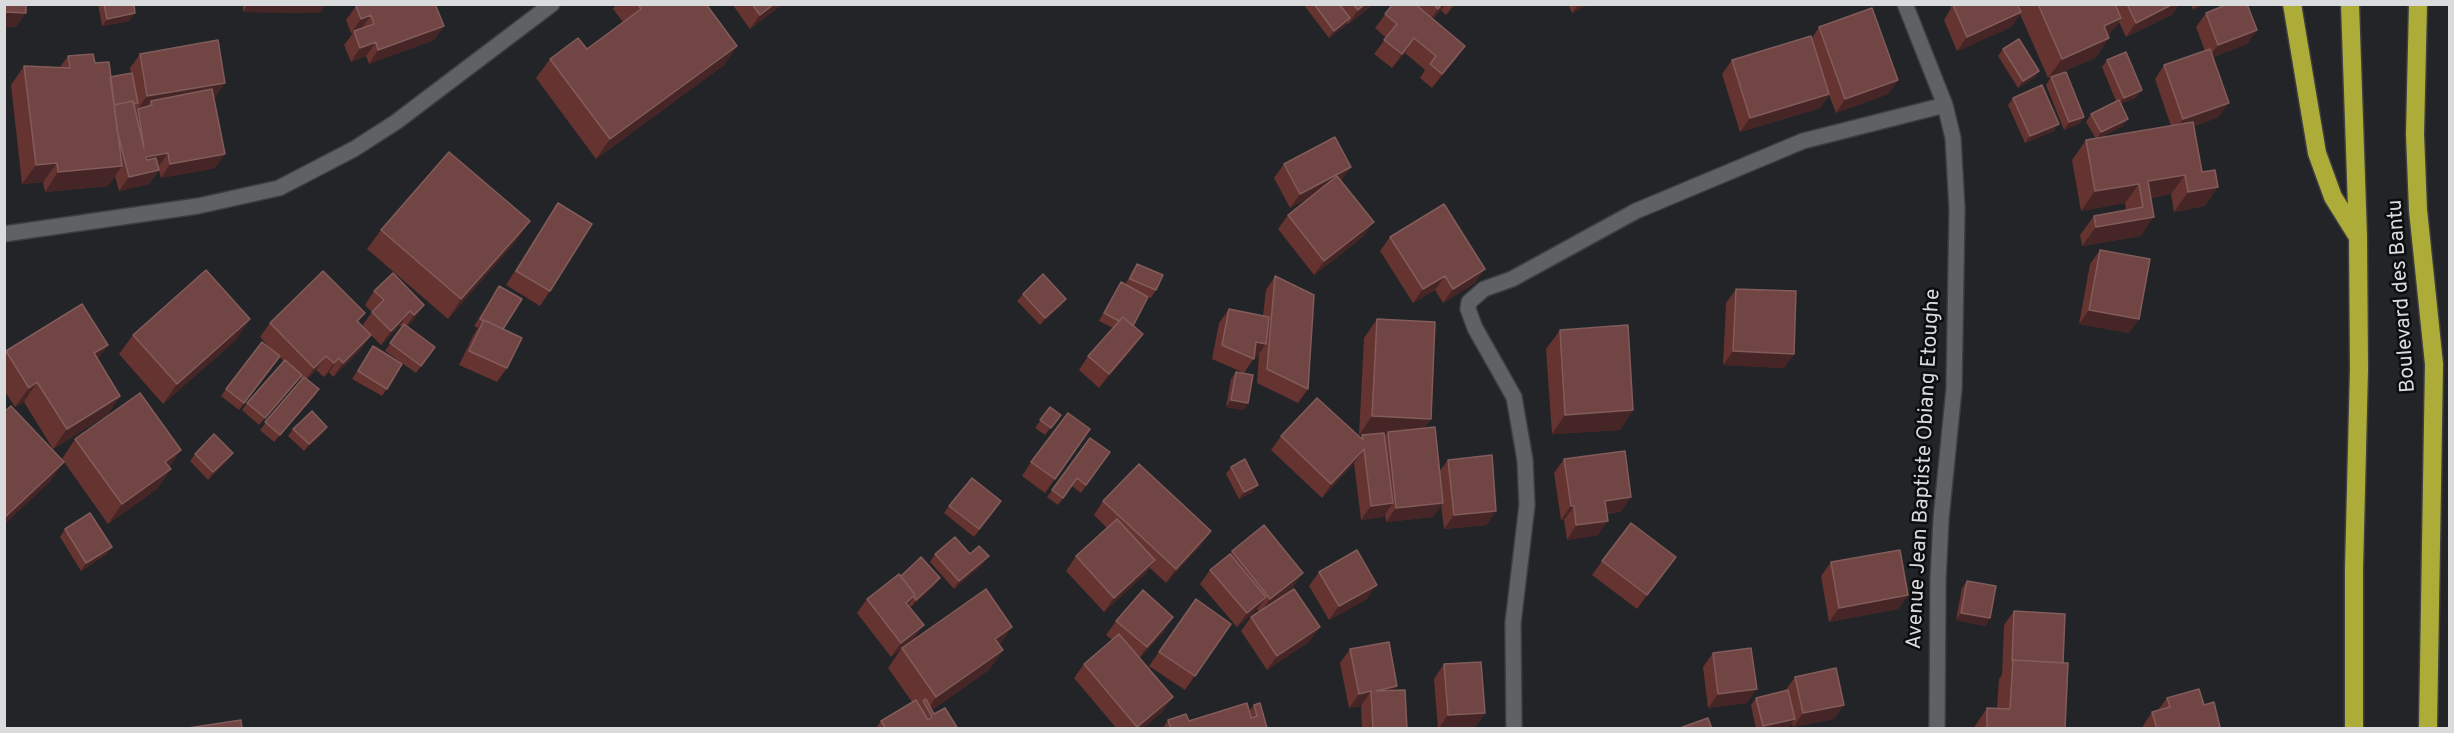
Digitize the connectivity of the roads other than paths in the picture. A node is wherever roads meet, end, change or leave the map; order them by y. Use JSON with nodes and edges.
{"nodes":[{"id":1,"x":552,"y":4,"type":"edge"},
{"id":2,"x":1905,"y":4,"type":"edge"},
{"id":3,"x":2292,"y":4,"type":"edge"},
{"id":4,"x":2350,"y":4,"type":"edge"},
{"id":5,"x":2418,"y":4,"type":"edge"},
{"id":6,"x":2426,"y":4,"type":"edge"},
{"id":7,"x":2417,"y":65,"type":"junction"},
{"id":8,"x":1945,"y":105,"type":"junction"},
{"id":9,"x":4,"y":234,"type":"edge"},
{"id":10,"x":2358,"y":236,"type":"junction"},
{"id":11,"x":1514,"y":729,"type":"edge"},
{"id":12,"x":1937,"y":729,"type":"edge"},
{"id":13,"x":2354,"y":729,"type":"edge"},
{"id":14,"x":2428,"y":729,"type":"edge"}],
"edges":[{"from":1,"to":9,"type":"street"},
{"from":2,"to":8,"type":"street","name":"Avenue Jean Baptiste Obiang Etoughe"},
{"from":3,"to":10,"type":"highway"},
{"from":4,"to":10,"type":"highway","name":"Boulevard des Bantu"},
{"from":5,"to":7,"type":"highway","name":"Boulevard des Bantu"},
{"from":6,"to":7,"type":"highway"},
{"from":7,"to":14,"type":"highway","name":"Boulevard des Bantu"},
{"from":8,"to":11,"type":"street"},
{"from":8,"to":12,"type":"street","name":"Avenue Jean Baptiste Obiang Etoughe"},
{"from":10,"to":13,"type":"highway","name":"Boulevard des Bantu"}]}
